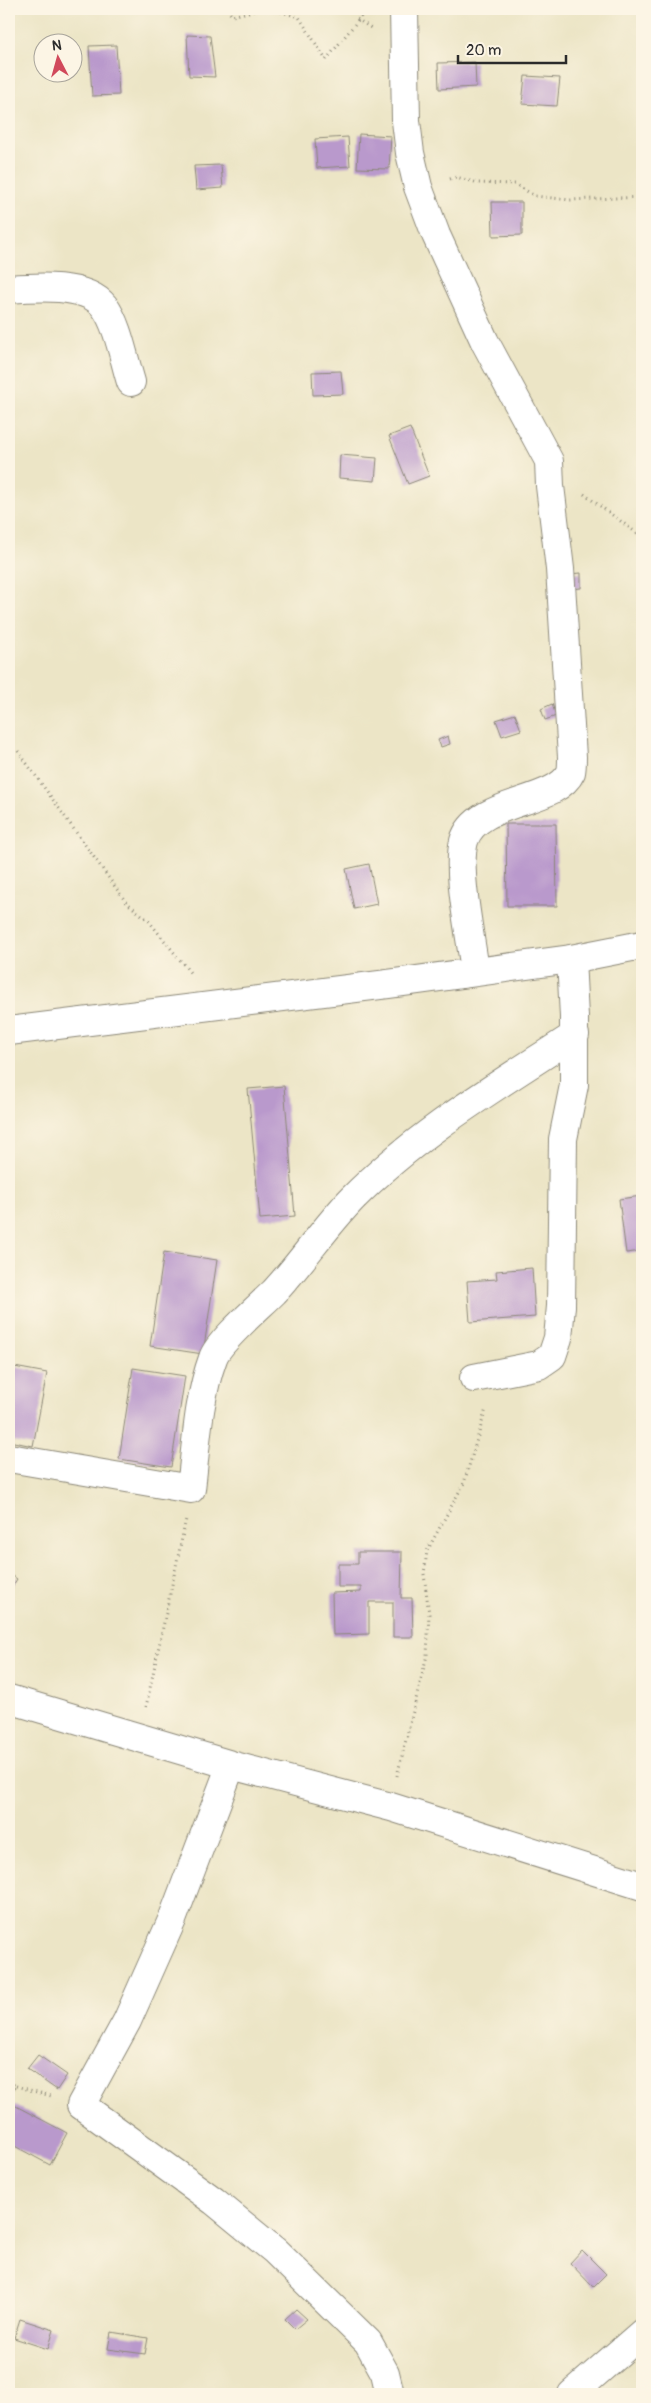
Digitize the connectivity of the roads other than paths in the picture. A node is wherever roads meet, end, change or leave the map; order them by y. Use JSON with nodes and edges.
{"nodes":[{"id":1,"x":404,"y":9,"type":"edge"},
{"id":2,"x":9,"y":289,"type":"edge"},
{"id":3,"x":130,"y":382,"type":"dead end"},
{"id":4,"x":642,"y":945,"type":"edge"},
{"id":5,"x":571,"y":959,"type":"junction"},
{"id":6,"x":475,"y":971,"type":"junction"},
{"id":7,"x":9,"y":1031,"type":"edge"},
{"id":8,"x":574,"y":1036,"type":"junction"},
{"id":9,"x":485,"y":1377,"type":"road end"},
{"id":10,"x":9,"y":1458,"type":"edge"},
{"id":11,"x":9,"y":1699,"type":"edge"},
{"id":12,"x":231,"y":1765,"type":"junction"},
{"id":13,"x":642,"y":1886,"type":"edge"},
{"id":14,"x":642,"y":2332,"type":"edge"},
{"id":15,"x":390,"y":2394,"type":"edge"},
{"id":16,"x":572,"y":2394,"type":"edge"}],
"edges":[{"from":1,"to":6,"type":"street"},
{"from":2,"to":3,"type":"street"},
{"from":4,"to":5,"type":"street"},
{"from":5,"to":6,"type":"street"},
{"from":5,"to":8,"type":"street"},
{"from":6,"to":7,"type":"street"},
{"from":8,"to":9,"type":"street"},
{"from":8,"to":10,"type":"street"},
{"from":11,"to":12,"type":"street"},
{"from":12,"to":13,"type":"street"},
{"from":12,"to":15,"type":"street"},
{"from":14,"to":16,"type":"street"}]}
